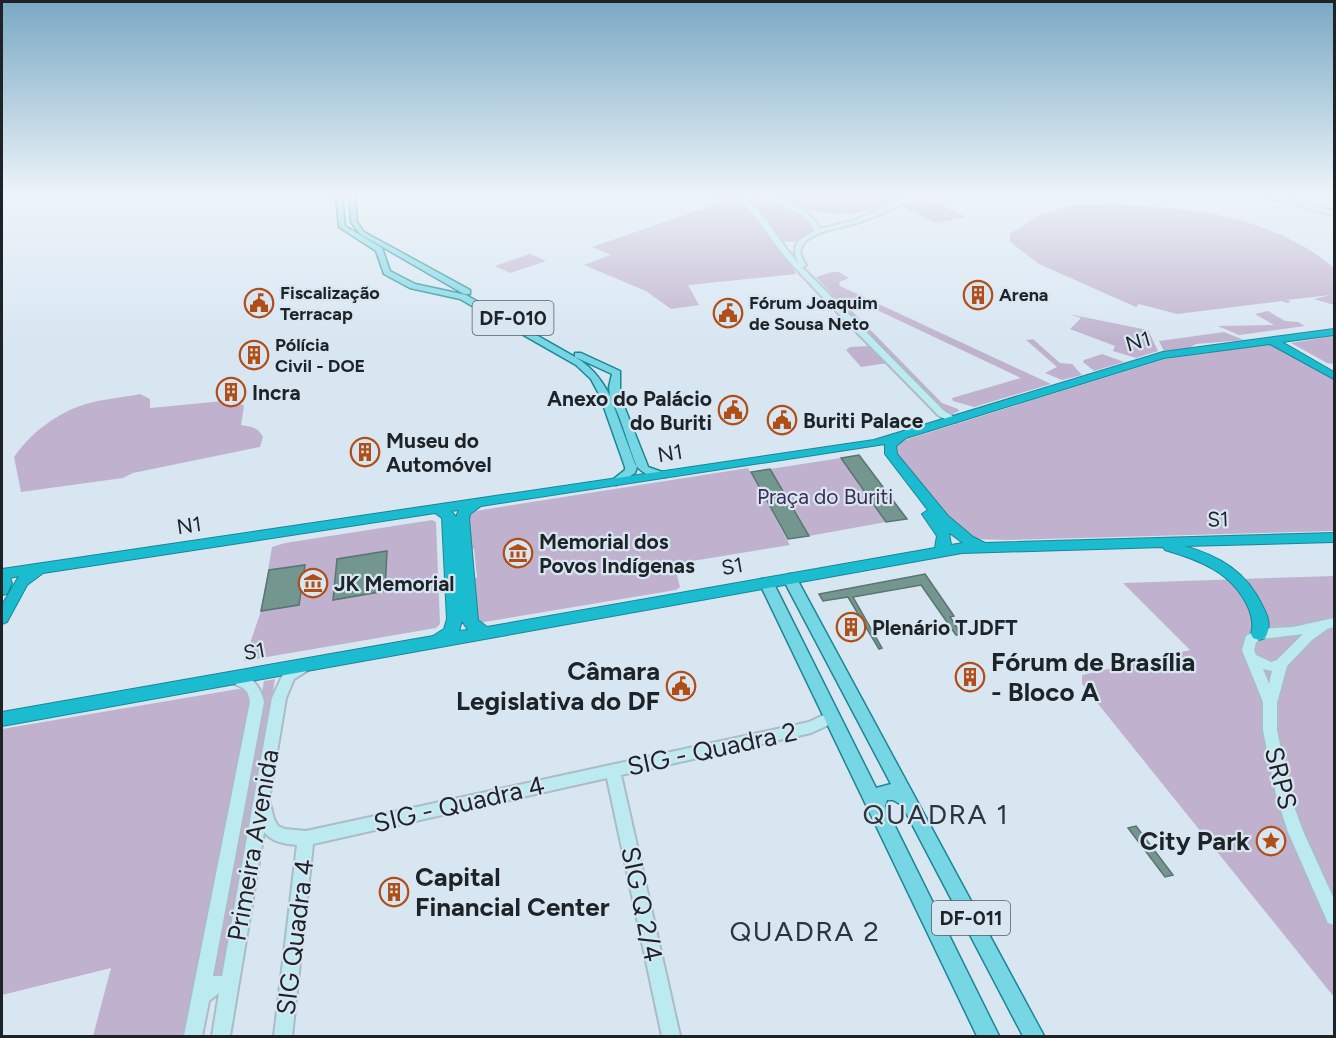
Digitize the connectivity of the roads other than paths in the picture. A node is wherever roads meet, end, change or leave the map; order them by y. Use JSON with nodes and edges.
{"nodes":[{"id":1,"x":370,"y":244,"type":"edge"},
{"id":2,"x":382,"y":244,"type":"edge"},
{"id":3,"x":779,"y":244,"type":"edge"},
{"id":4,"x":800,"y":244,"type":"edge"},
{"id":5,"x":401,"y":255,"type":"junction"},
{"id":6,"x":384,"y":258,"type":"junction"},
{"id":7,"x":453,"y":284,"type":"junction"},
{"id":8,"x":441,"y":291,"type":"junction"},
{"id":9,"x":830,"y":297,"type":"junction"},
{"id":10,"x":1335,"y":332,"type":"edge"},
{"id":11,"x":1275,"y":339,"type":"junction"},
{"id":12,"x":1302,"y":354,"type":"junction"},
{"id":13,"x":1335,"y":369,"type":"edge"},
{"id":14,"x":1335,"y":376,"type":"edge"},
{"id":15,"x":595,"y":378,"type":"junction"},
{"id":16,"x":617,"y":378,"type":"junction"},
{"id":17,"x":946,"y":418,"type":"junction"},
{"id":18,"x":901,"y":436,"type":"junction"},
{"id":19,"x":862,"y":446,"type":"junction"},
{"id":20,"x":661,"y":475,"type":"junction"},
{"id":21,"x":616,"y":482,"type":"junction"},
{"id":22,"x":477,"y":503,"type":"junction"},
{"id":23,"x":438,"y":509,"type":"junction"},
{"id":24,"x":1335,"y":537,"type":"edge"},
{"id":25,"x":1156,"y":543,"type":"junction"},
{"id":26,"x":984,"y":546,"type":"junction"},
{"id":27,"x":941,"y":551,"type":"junction"},
{"id":28,"x":44,"y":568,"type":"junction"},
{"id":29,"x":2,"y":576,"type":"edge"},
{"id":30,"x":790,"y":579,"type":"junction"},
{"id":31,"x":766,"y":582,"type":"junction"},
{"id":32,"x":2,"y":590,"type":"edge"},
{"id":33,"x":2,"y":618,"type":"edge"},
{"id":34,"x":1329,"y":624,"type":"edge"},
{"id":35,"x":484,"y":633,"type":"junction"},
{"id":36,"x":1259,"y":634,"type":"junction"},
{"id":37,"x":438,"y":641,"type":"junction"},
{"id":38,"x":1251,"y":657,"type":"junction"},
{"id":39,"x":1281,"y":664,"type":"junction"},
{"id":40,"x":306,"y":665,"type":"junction"},
{"id":41,"x":233,"y":678,"type":"junction"},
{"id":42,"x":1270,"y":703,"type":"junction"},
{"id":43,"x":2,"y":719,"type":"edge"},
{"id":44,"x":835,"y":723,"type":"junction"},
{"id":45,"x":613,"y":771,"type":"junction"},
{"id":46,"x":261,"y":798,"type":"junction"},
{"id":47,"x":908,"y":800,"type":"junction"},
{"id":48,"x":876,"y":807,"type":"junction"},
{"id":49,"x":306,"y":838,"type":"junction"},
{"id":50,"x":1335,"y":917,"type":"edge"},
{"id":51,"x":227,"y":989,"type":"junction"},
{"id":52,"x":202,"y":995,"type":"junction"},
{"id":53,"x":193,"y":1036,"type":"edge"},
{"id":54,"x":221,"y":1036,"type":"edge"},
{"id":55,"x":283,"y":1036,"type":"edge"},
{"id":56,"x":671,"y":1036,"type":"edge"},
{"id":57,"x":988,"y":1036,"type":"edge"},
{"id":58,"x":1034,"y":1036,"type":"edge"}],
"edges":[{"from":1,"to":6,"type":"main road","number":"DF-010"},
{"from":2,"to":5,"type":"main road","number":"DF-010"},
{"from":3,"to":9,"type":"main road"},
{"from":4,"to":9,"type":"main road"},
{"from":5,"to":6,"type":"main road"},
{"from":5,"to":7,"type":"main road","number":"DF-010"},
{"from":6,"to":8,"type":"main road","number":"DF-010"},
{"from":7,"to":8,"type":"main road"},
{"from":7,"to":16,"type":"main road","number":"DF-010"},
{"from":8,"to":15,"type":"main road","number":"DF-010"},
{"from":9,"to":17,"type":"main road"},
{"from":10,"to":11,"type":"highway","name":"N1"},
{"from":11,"to":12,"type":"highway"},
{"from":11,"to":17,"type":"highway","name":"N1"},
{"from":12,"to":13,"type":"highway"},
{"from":12,"to":14,"type":"highway"},
{"from":15,"to":16,"type":"main road"},
{"from":15,"to":21,"type":"main road","number":"DF-010"},
{"from":16,"to":20,"type":"main road"},
{"from":17,"to":18,"type":"highway","name":"N1"},
{"from":18,"to":19,"type":"highway","name":"N1"},
{"from":18,"to":26,"type":"highway"},
{"from":19,"to":20,"type":"highway","name":"N1"},
{"from":19,"to":27,"type":"highway"},
{"from":20,"to":21,"type":"highway","name":"N1"},
{"from":21,"to":22,"type":"highway","name":"N1"},
{"from":22,"to":23,"type":"highway","name":"N1"},
{"from":22,"to":35,"type":"highway"},
{"from":23,"to":28,"type":"highway","name":"N1"},
{"from":23,"to":37,"type":"highway"},
{"from":24,"to":25,"type":"highway","name":"S1"},
{"from":25,"to":26,"type":"highway","name":"S1"},
{"from":25,"to":36,"type":"highway"},
{"from":26,"to":27,"type":"highway","name":"S1"},
{"from":27,"to":30,"type":"highway","name":"S1"},
{"from":28,"to":29,"type":"highway","name":"N1"},
{"from":28,"to":33,"type":"highway"},
{"from":29,"to":32,"type":"highway"},
{"from":30,"to":31,"type":"highway","name":"S1"},
{"from":30,"to":47,"type":"main road","number":"DF-011"},
{"from":31,"to":35,"type":"highway","name":"S1"},
{"from":31,"to":44,"type":"main road","number":"DF-011"},
{"from":34,"to":36,"type":"main road","name":"SRPS"},
{"from":34,"to":39,"type":"main road","name":"SRPS"},
{"from":35,"to":37,"type":"highway","name":"S1"},
{"from":36,"to":38,"type":"main road"},
{"from":37,"to":40,"type":"highway","name":"S1"},
{"from":38,"to":39,"type":"main road"},
{"from":38,"to":42,"type":"main road","name":"SRPS"},
{"from":39,"to":42,"type":"main road","name":"SRPS"},
{"from":40,"to":41,"type":"highway","name":"S1"},
{"from":40,"to":46,"type":"main road","name":"Primeira Avenida"},
{"from":41,"to":43,"type":"highway","name":"S1"},
{"from":41,"to":52,"type":"main road","name":"Primeira Avenida"},
{"from":42,"to":50,"type":"main road","name":"SRPS"},
{"from":44,"to":45,"type":"main road","name":"SIG - Quadra 2"},
{"from":44,"to":48,"type":"main road","number":"DF-011"},
{"from":45,"to":49,"type":"main road","name":"SIG - Quadra 4"},
{"from":45,"to":56,"type":"main road","name":"SIG Q 2/4"},
{"from":46,"to":49,"type":"main road","name":"SIG - Quadra 4"},
{"from":46,"to":51,"type":"main road","name":"Primeira Avenida"},
{"from":47,"to":48,"type":"main road"},
{"from":47,"to":58,"type":"main road","number":"DF-011"},
{"from":48,"to":57,"type":"main road","number":"DF-011"},
{"from":49,"to":55,"type":"main road","name":"SIG Quadra 4"},
{"from":51,"to":52,"type":"main road"},
{"from":51,"to":54,"type":"main road","name":"Primeira Avenida"},
{"from":52,"to":53,"type":"main road","name":"Primeira Avenida"}]}
